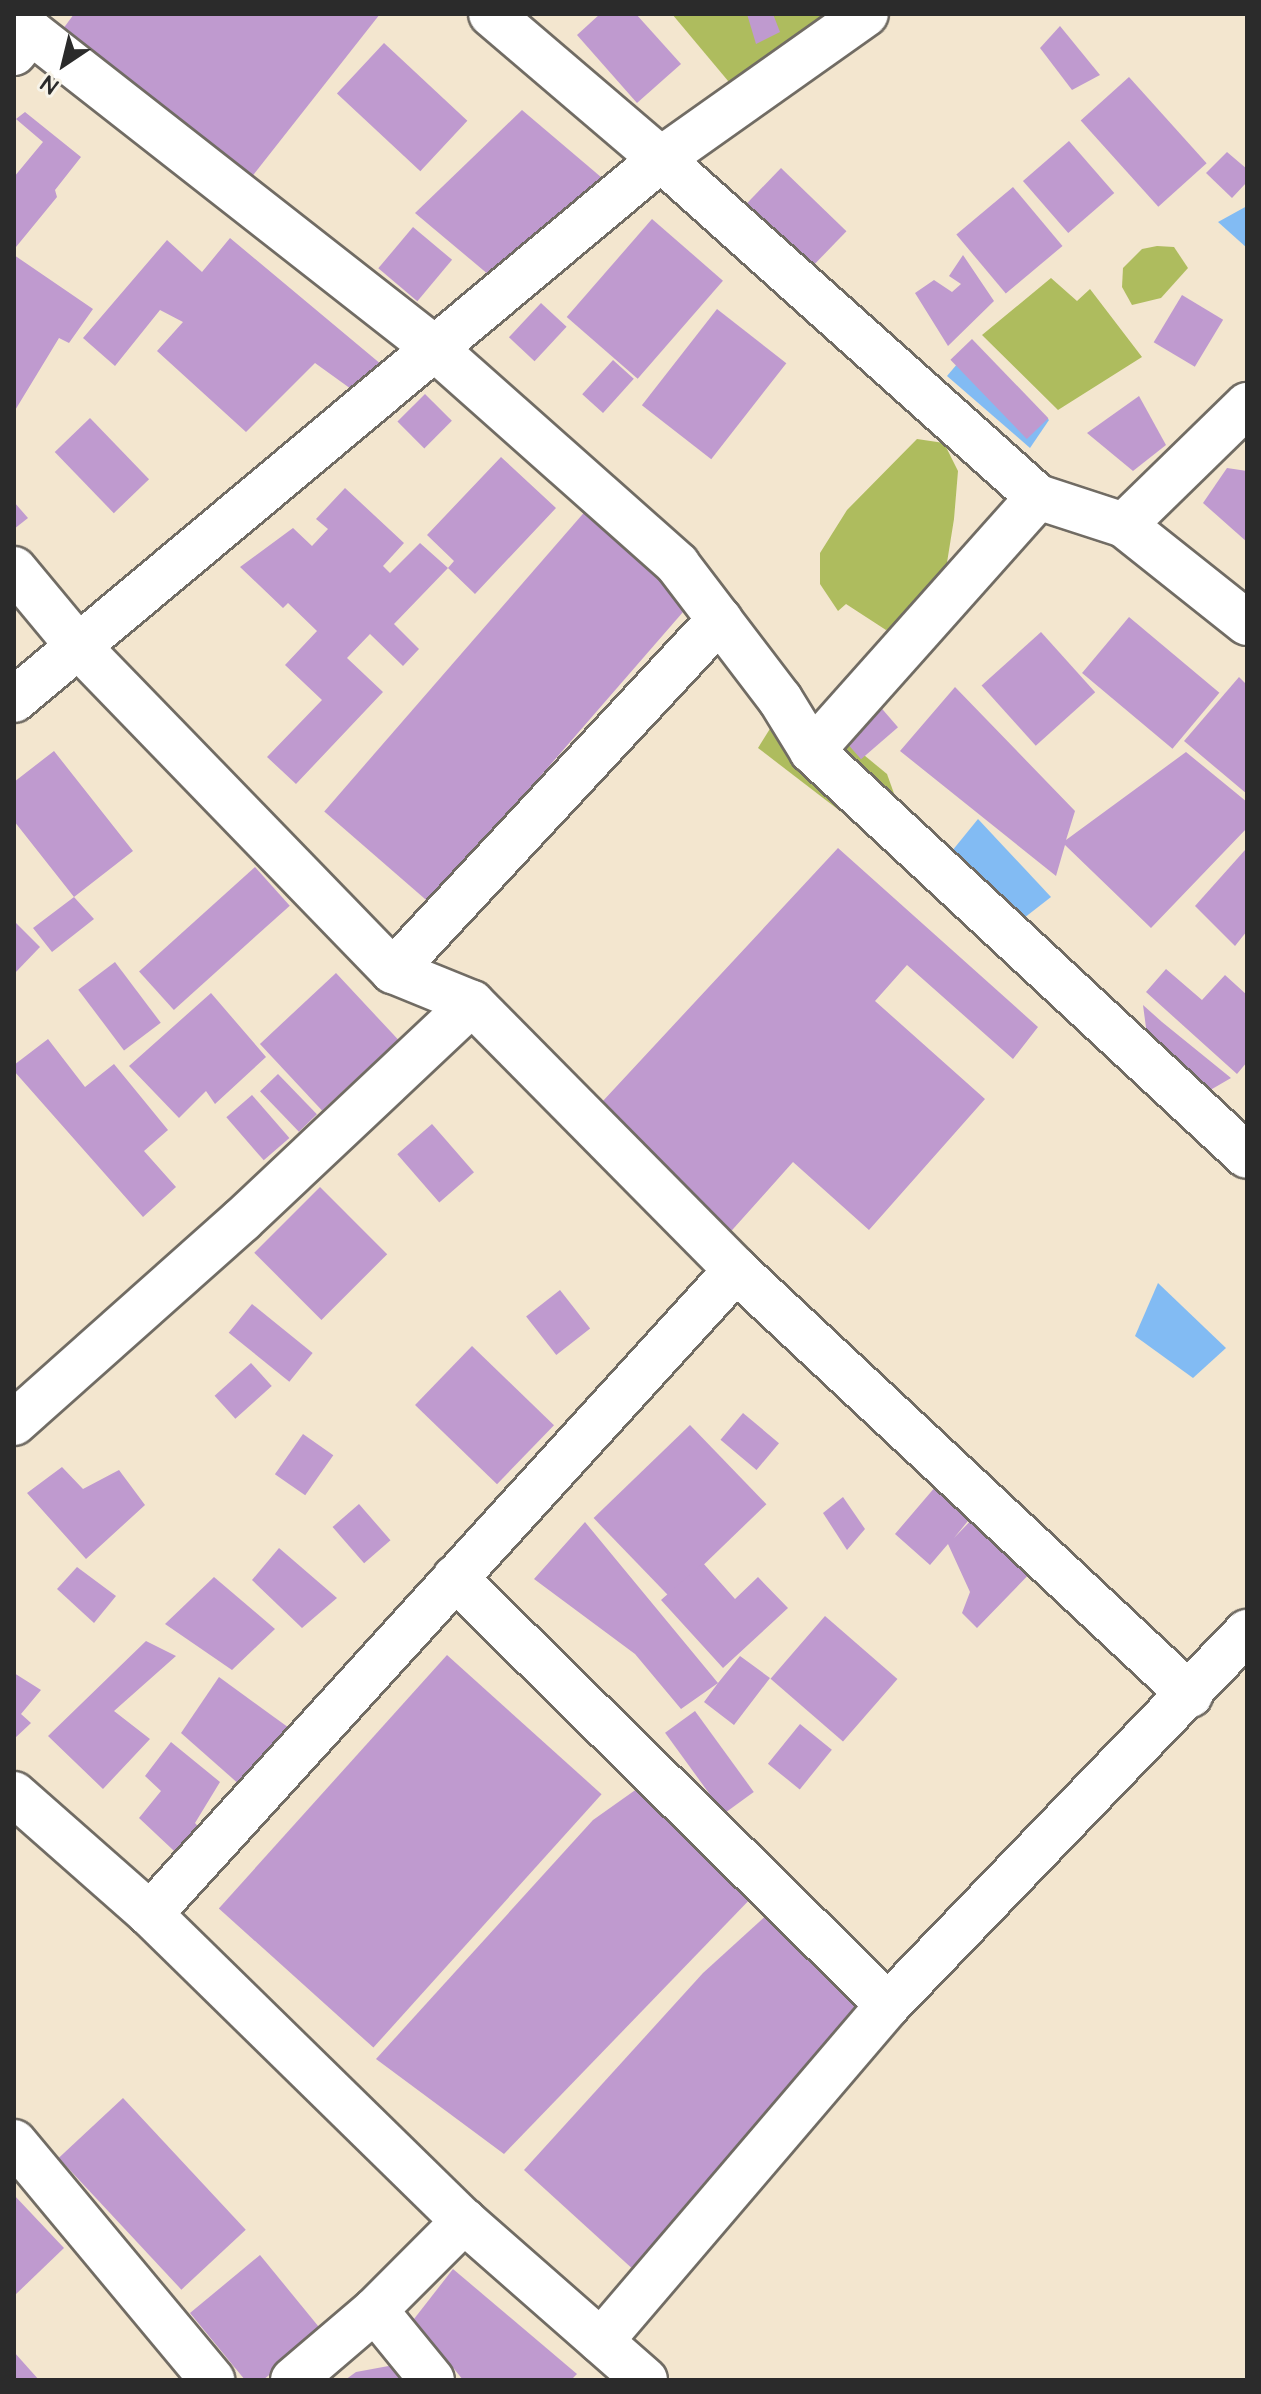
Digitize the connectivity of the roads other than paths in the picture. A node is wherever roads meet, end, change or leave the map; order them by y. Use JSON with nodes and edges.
{"nodes":[{"id":1,"x":491,"y":14,"type":"edge"},
{"id":2,"x":866,"y":14,"type":"edge"},
{"id":3,"x":26,"y":29,"type":"edge"},
{"id":4,"x":661,"y":159,"type":"junction"},
{"id":5,"x":433,"y":347,"type":"junction"},
{"id":6,"x":1247,"y":405,"type":"edge"},
{"id":7,"x":1038,"y":497,"type":"junction"},
{"id":8,"x":1124,"y":525,"type":"junction"},
{"id":9,"x":14,"y":569,"type":"edge"},
{"id":10,"x":720,"y":619,"type":"junction"},
{"id":11,"x":1247,"y":623,"type":"edge"},
{"id":12,"x":78,"y":646,"type":"junction"},
{"id":13,"x":14,"y":700,"type":"edge"},
{"id":14,"x":812,"y":751,"type":"junction"},
{"id":15,"x":393,"y":971,"type":"junction"},
{"id":16,"x":472,"y":1003,"type":"junction"},
{"id":17,"x":1247,"y":1156,"type":"edge"},
{"id":18,"x":736,"y":1270,"type":"junction"},
{"id":19,"x":14,"y":1423,"type":"edge"},
{"id":20,"x":455,"y":1578,"type":"junction"},
{"id":21,"x":1247,"y":1632,"type":"edge"},
{"id":22,"x":1190,"y":1695,"type":"junction"},
{"id":23,"x":22,"y":1818,"type":"edge"},
{"id":24,"x":150,"y":1914,"type":"junction"},
{"id":25,"x":888,"y":2005,"type":"junction"},
{"id":26,"x":14,"y":2142,"type":"edge"},
{"id":27,"x":464,"y":2221,"type":"junction"},
{"id":28,"x":375,"y":2310,"type":"junction"},
{"id":29,"x":601,"y":2341,"type":"junction"},
{"id":30,"x":212,"y":2380,"type":"edge"},
{"id":31,"x":293,"y":2380,"type":"edge"},
{"id":32,"x":432,"y":2380,"type":"edge"},
{"id":33,"x":645,"y":2380,"type":"edge"}],
"edges":[{"from":1,"to":4,"type":"street"},
{"from":2,"to":4,"type":"street"},
{"from":3,"to":5,"type":"street"},
{"from":4,"to":5,"type":"street"},
{"from":4,"to":7,"type":"street"},
{"from":5,"to":10,"type":"street"},
{"from":5,"to":12,"type":"street"},
{"from":6,"to":8,"type":"street"},
{"from":7,"to":8,"type":"street"},
{"from":7,"to":14,"type":"street"},
{"from":8,"to":11,"type":"street"},
{"from":9,"to":12,"type":"street"},
{"from":10,"to":14,"type":"street"},
{"from":10,"to":15,"type":"street"},
{"from":12,"to":13,"type":"street"},
{"from":12,"to":15,"type":"street"},
{"from":14,"to":17,"type":"street"},
{"from":15,"to":16,"type":"street"},
{"from":16,"to":18,"type":"street"},
{"from":16,"to":19,"type":"street"},
{"from":18,"to":20,"type":"street"},
{"from":18,"to":22,"type":"street"},
{"from":20,"to":24,"type":"street"},
{"from":20,"to":25,"type":"street"},
{"from":21,"to":22,"type":"street"},
{"from":22,"to":25,"type":"street"},
{"from":23,"to":24,"type":"street"},
{"from":24,"to":27,"type":"street"},
{"from":25,"to":29,"type":"street"},
{"from":26,"to":30,"type":"street"},
{"from":27,"to":28,"type":"street"},
{"from":27,"to":29,"type":"street"},
{"from":28,"to":31,"type":"street"},
{"from":28,"to":32,"type":"street"},
{"from":29,"to":33,"type":"street"}]}
